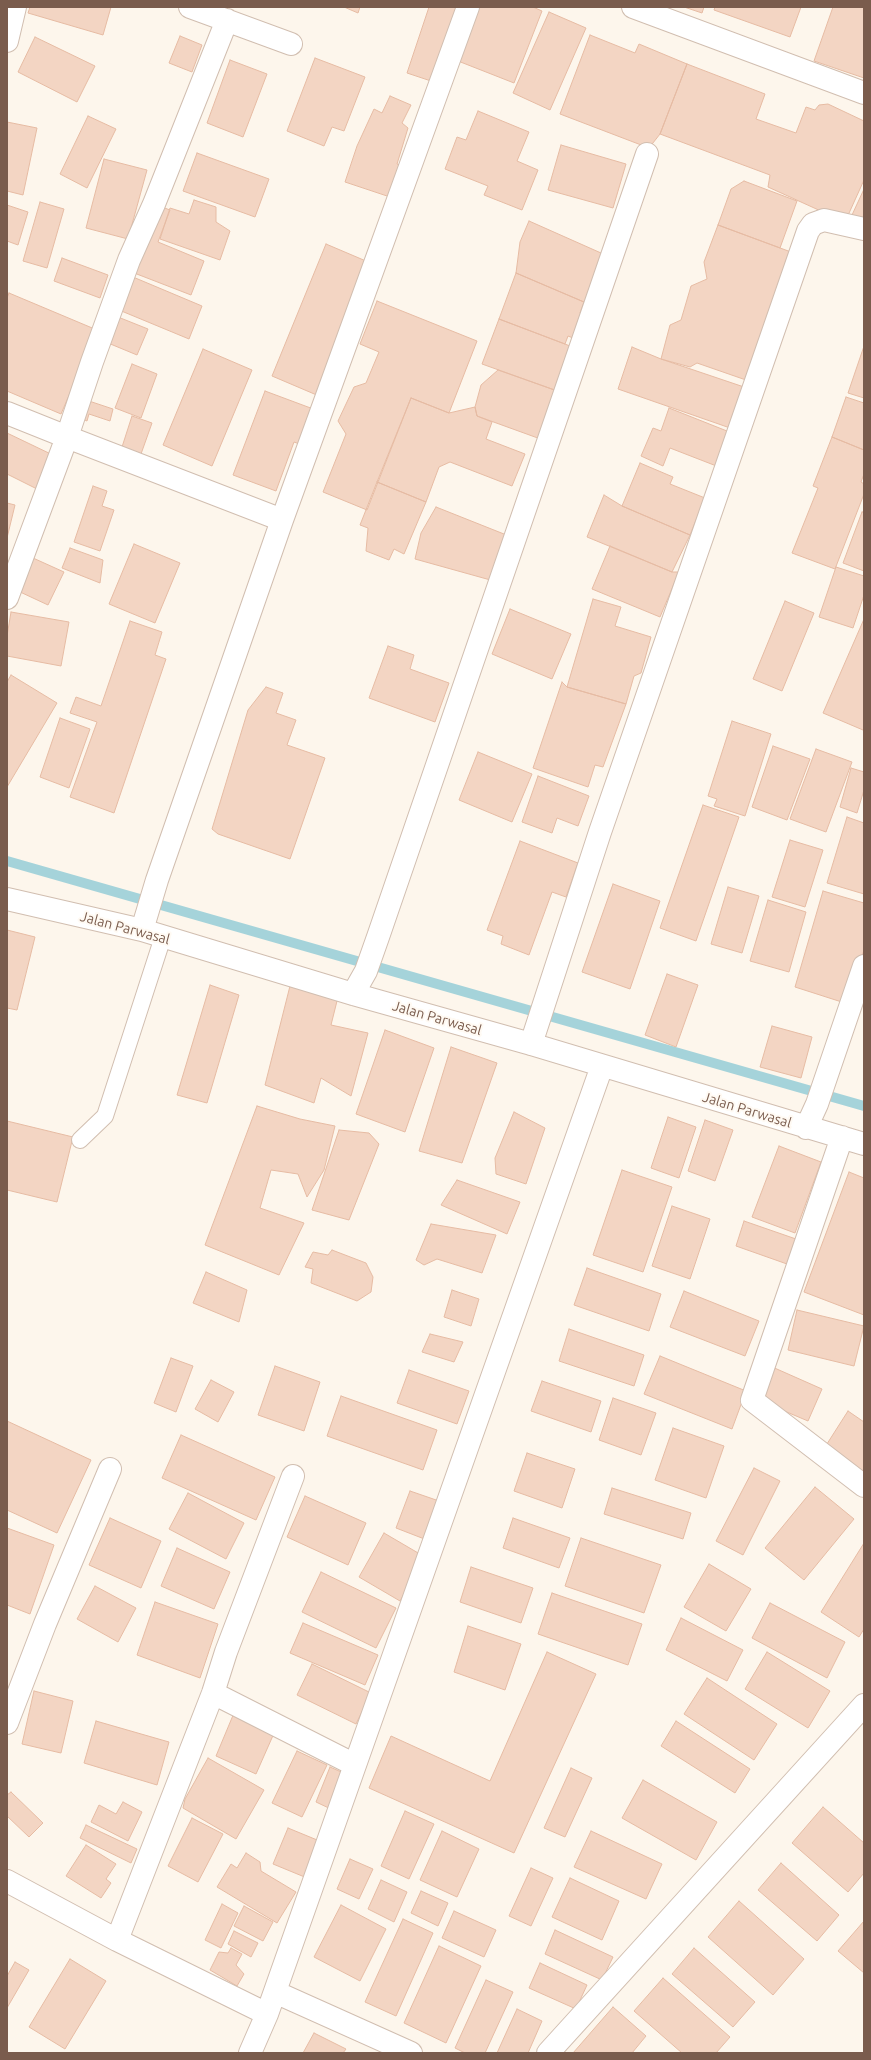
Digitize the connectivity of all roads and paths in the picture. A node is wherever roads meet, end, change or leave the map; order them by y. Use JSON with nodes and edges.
{"nodes":[{"id":1,"x":15,"y":7,"type":"edge"},
{"id":2,"x":190,"y":7,"type":"edge"},
{"id":3,"x":468,"y":7,"type":"edge"},
{"id":4,"x":633,"y":7,"type":"edge"},
{"id":5,"x":227,"y":20,"type":"junction"},
{"id":6,"x":7,"y":40,"type":"edge"},
{"id":7,"x":291,"y":44,"type":"dead end"},
{"id":8,"x":864,"y":93,"type":"edge"},
{"id":9,"x":647,"y":154,"type":"dead end"},
{"id":10,"x":864,"y":228,"type":"edge"},
{"id":11,"x":7,"y":413,"type":"edge"},
{"id":12,"x":67,"y":436,"type":"junction"},
{"id":13,"x":282,"y":520,"type":"junction"},
{"id":14,"x":7,"y":598,"type":"edge"},
{"id":15,"x":7,"y":900,"type":"edge"},
{"id":16,"x":144,"y":926,"type":"junction"},
{"id":17,"x":163,"y":937,"type":"junction"},
{"id":18,"x":864,"y":966,"type":"edge"},
{"id":19,"x":353,"y":994,"type":"junction"},
{"id":20,"x":531,"y":1044,"type":"junction"},
{"id":21,"x":602,"y":1066,"type":"junction"},
{"id":22,"x":806,"y":1128,"type":"junction"},
{"id":23,"x":842,"y":1137,"type":"junction"},
{"id":24,"x":80,"y":1140,"type":"dead end"},
{"id":25,"x":864,"y":1144,"type":"edge"},
{"id":26,"x":110,"y":1469,"type":"dead end"},
{"id":27,"x":293,"y":1476,"type":"dead end"},
{"id":28,"x":864,"y":1486,"type":"edge"},
{"id":29,"x":213,"y":1693,"type":"junction"},
{"id":30,"x":864,"y":1705,"type":"edge"},
{"id":31,"x":7,"y":1723,"type":"edge"},
{"id":32,"x":356,"y":1765,"type":"junction"},
{"id":33,"x":7,"y":1881,"type":"edge"},
{"id":34,"x":117,"y":1940,"type":"junction"},
{"id":35,"x":274,"y":1992,"type":"junction"},
{"id":36,"x":267,"y":2014,"type":"junction"},
{"id":37,"x":250,"y":2053,"type":"edge"},
{"id":38,"x":411,"y":2053,"type":"edge"},
{"id":39,"x":548,"y":2053,"type":"edge"}],
"edges":[{"from":1,"to":6,"type":"street"},
{"from":2,"to":5,"type":"street"},
{"from":3,"to":13,"type":"street"},
{"from":4,"to":8,"type":"street"},
{"from":5,"to":7,"type":"street"},
{"from":5,"to":12,"type":"street"},
{"from":9,"to":19,"type":"street"},
{"from":10,"to":20,"type":"street"},
{"from":11,"to":12,"type":"street"},
{"from":12,"to":13,"type":"street"},
{"from":12,"to":14,"type":"street"},
{"from":13,"to":16,"type":"street"},
{"from":15,"to":16,"type":"street","name":"Jalan Parwasal"},
{"from":16,"to":17,"type":"street","name":"Jalan Parwasal"},
{"from":17,"to":19,"type":"street","name":"Jalan Parwasal"},
{"from":17,"to":24,"type":"lane"},
{"from":18,"to":22,"type":"street"},
{"from":19,"to":20,"type":"street","name":"Jalan Parwasal"},
{"from":20,"to":21,"type":"street","name":"Jalan Parwasal"},
{"from":21,"to":22,"type":"street","name":"Jalan Parwasal"},
{"from":21,"to":32,"type":"street"},
{"from":22,"to":23,"type":"street","name":"Jalan Parwasal"},
{"from":23,"to":25,"type":"street","name":"Jalan Parwasal"},
{"from":23,"to":28,"type":"street"},
{"from":26,"to":31,"type":"street"},
{"from":27,"to":29,"type":"street"},
{"from":29,"to":32,"type":"street"},
{"from":29,"to":34,"type":"street"},
{"from":30,"to":39,"type":"street"},
{"from":32,"to":35,"type":"street"},
{"from":33,"to":34,"type":"street"},
{"from":34,"to":36,"type":"street"},
{"from":35,"to":36,"type":"street"},
{"from":35,"to":38,"type":"street"},
{"from":36,"to":37,"type":"street"}]}
